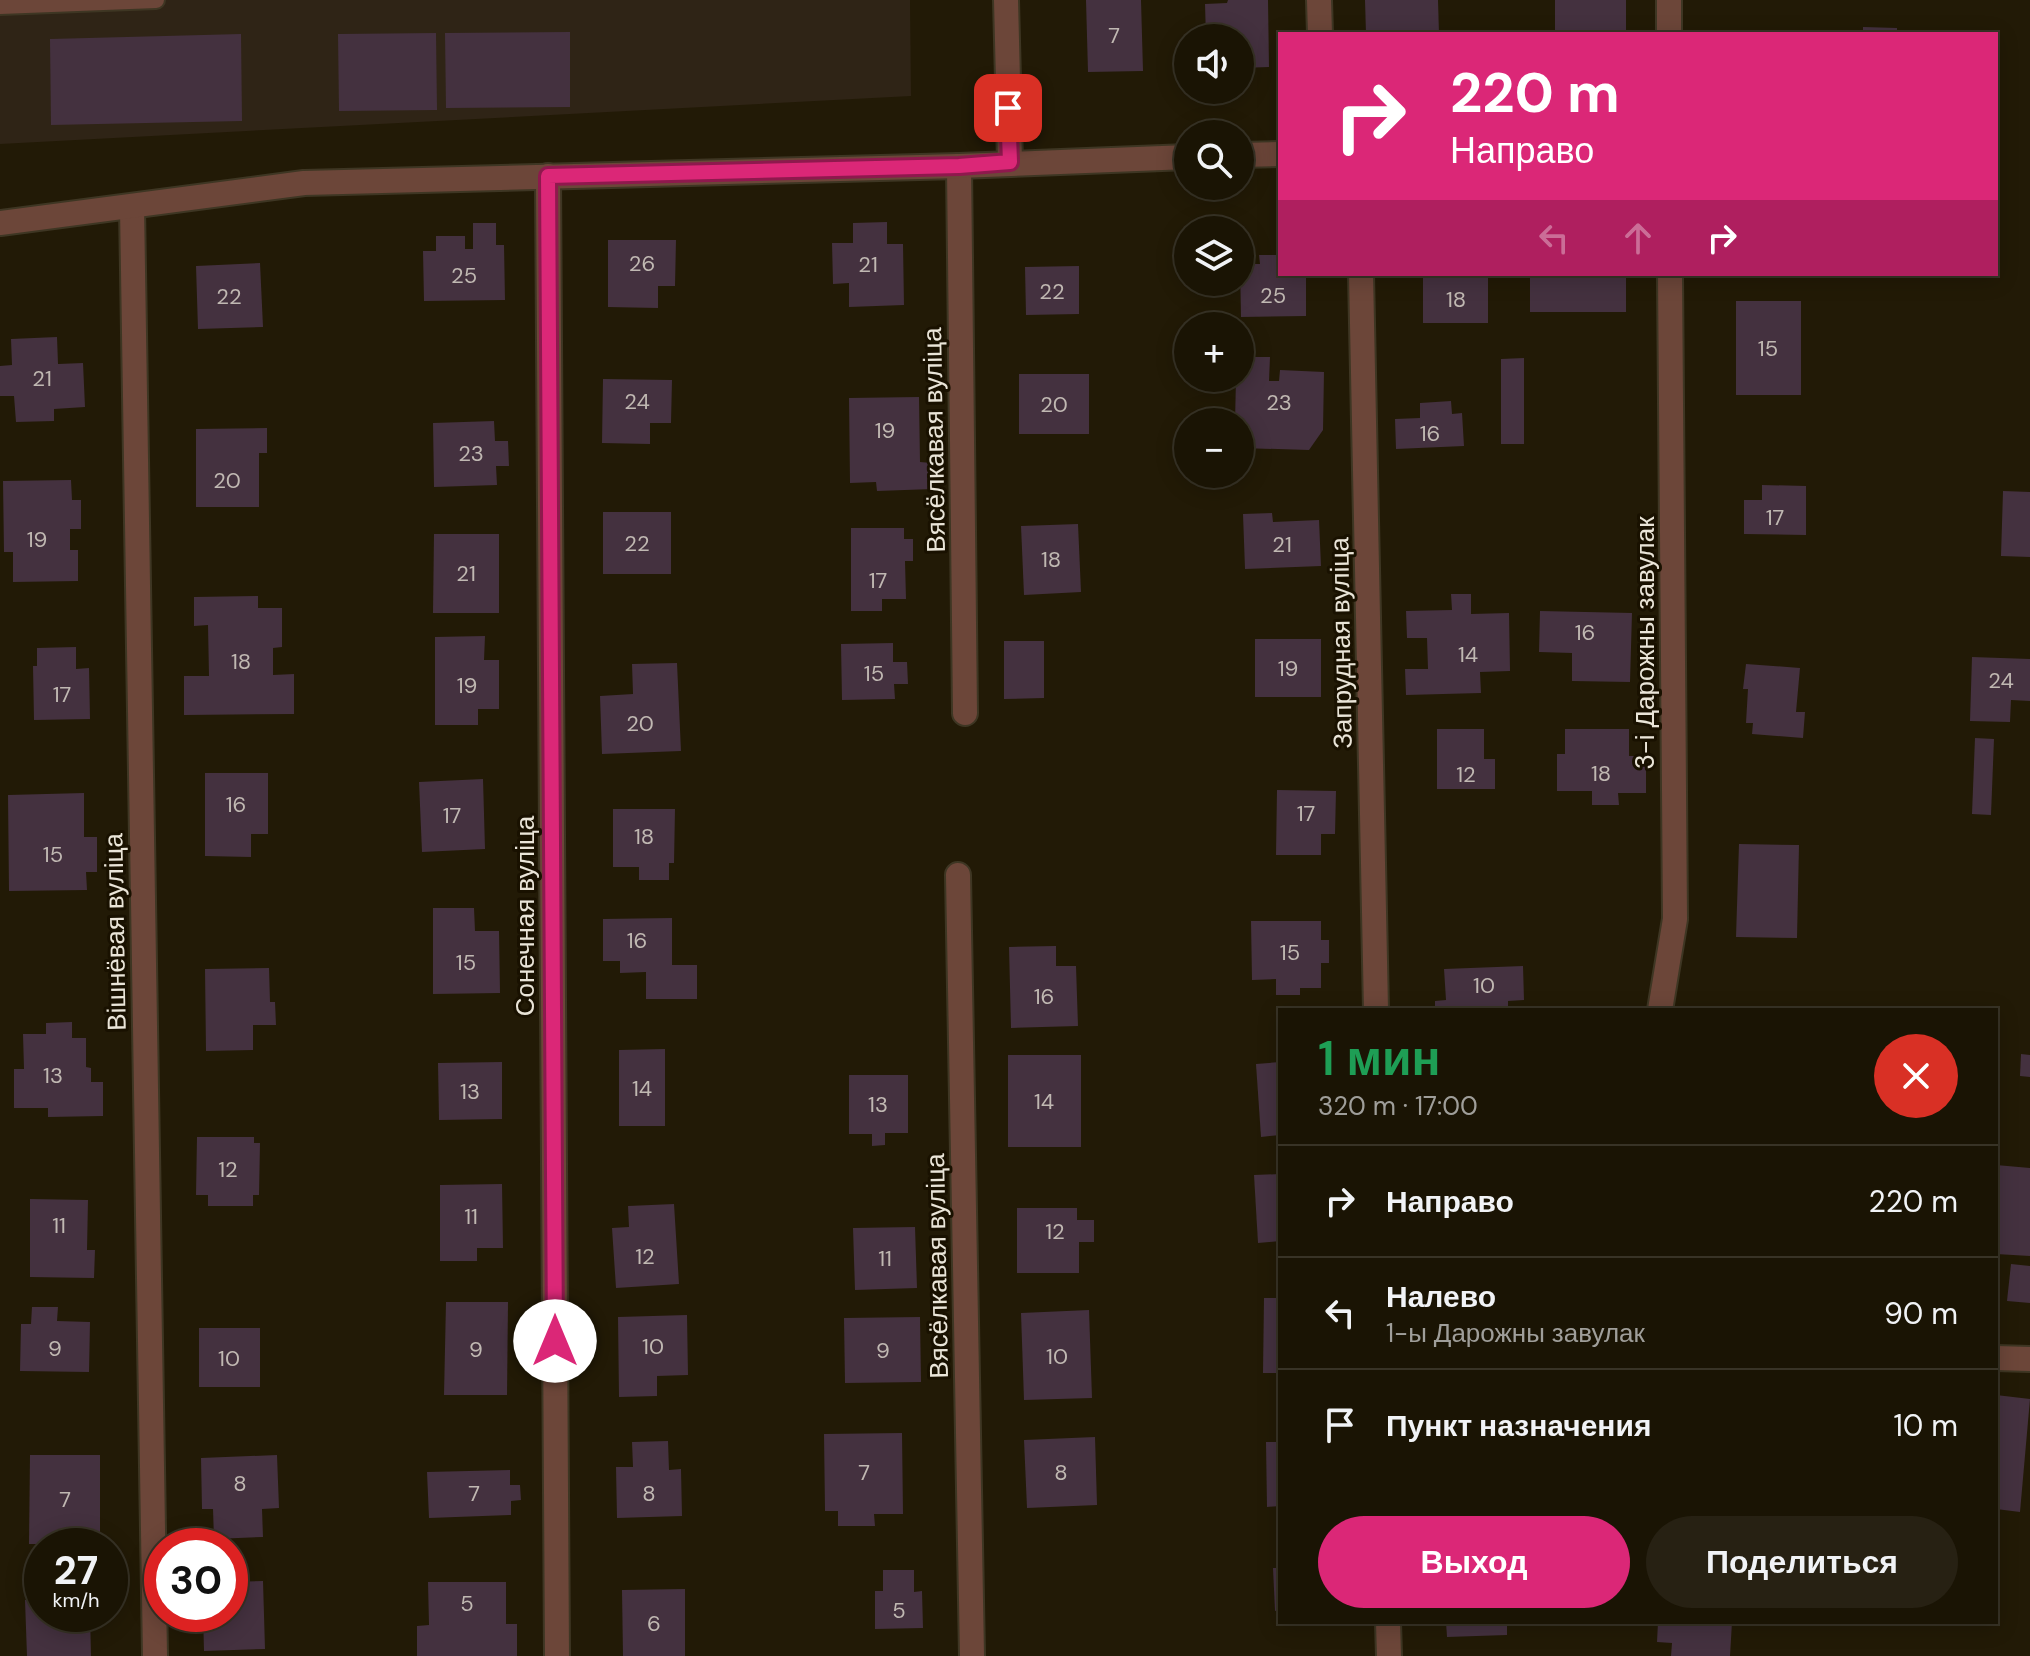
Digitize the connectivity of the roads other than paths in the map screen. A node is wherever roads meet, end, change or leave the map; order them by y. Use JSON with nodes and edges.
{"nodes":[{"id":1,"x":156,"y":0,"type":"edge"},
{"id":2,"x":1006,"y":0,"type":"edge"},
{"id":3,"x":1319,"y":0,"type":"edge"},
{"id":4,"x":1669,"y":0,"type":"edge"},
{"id":5,"x":0,"y":6,"type":"edge"},
{"id":6,"x":1320,"y":32,"type":"edge"},
{"id":7,"x":1669,"y":32,"type":"edge"},
{"id":8,"x":1278,"y":154,"type":"edge"},
{"id":9,"x":1254,"y":155,"type":"edge"},
{"id":10,"x":1174,"y":157,"type":"edge"},
{"id":11,"x":1010,"y":162,"type":"junction"},
{"id":12,"x":959,"y":166,"type":"junction"},
{"id":13,"x":548,"y":176,"type":"junction"},
{"id":14,"x":132,"y":207,"type":"junction"},
{"id":15,"x":0,"y":223,"type":"edge"},
{"id":16,"x":1361,"y":276,"type":"edge"},
{"id":17,"x":1670,"y":276,"type":"edge"},
{"id":18,"x":965,"y":713,"type":"dead end"},
{"id":19,"x":958,"y":875,"type":"dead end"},
{"id":20,"x":1376,"y":1008,"type":"edge"},
{"id":21,"x":1660,"y":1008,"type":"edge"},
{"id":22,"x":1998,"y":1358,"type":"edge"},
{"id":23,"x":2030,"y":1359,"type":"edge"},
{"id":24,"x":1388,"y":1624,"type":"edge"},
{"id":25,"x":155,"y":1656,"type":"edge"},
{"id":26,"x":557,"y":1656,"type":"edge"},
{"id":27,"x":972,"y":1656,"type":"edge"},
{"id":28,"x":1389,"y":1656,"type":"edge"}],
"edges":[{"from":1,"to":5,"type":"lane"},
{"from":2,"to":11,"type":"street"},
{"from":3,"to":6,"type":"street"},
{"from":4,"to":7,"type":"street"},
{"from":8,"to":9,"type":"street"},
{"from":10,"to":11,"type":"street"},
{"from":11,"to":12,"type":"street"},
{"from":12,"to":13,"type":"street"},
{"from":12,"to":18,"type":"street","name":"Вясёлкавая вуліца"},
{"from":13,"to":14,"type":"street"},
{"from":13,"to":26,"type":"street","name":"Сонечная вуліца"},
{"from":14,"to":15,"type":"street"},
{"from":14,"to":25,"type":"street","name":"Вішнёвая вуліца"},
{"from":16,"to":20,"type":"street","name":"Запрудная вуліца"},
{"from":17,"to":21,"type":"street","name":"3-і Дарожны завулак"},
{"from":19,"to":27,"type":"street","name":"Вясёлкавая вуліца"},
{"from":22,"to":23,"type":"street"},
{"from":24,"to":28,"type":"street"}]}
